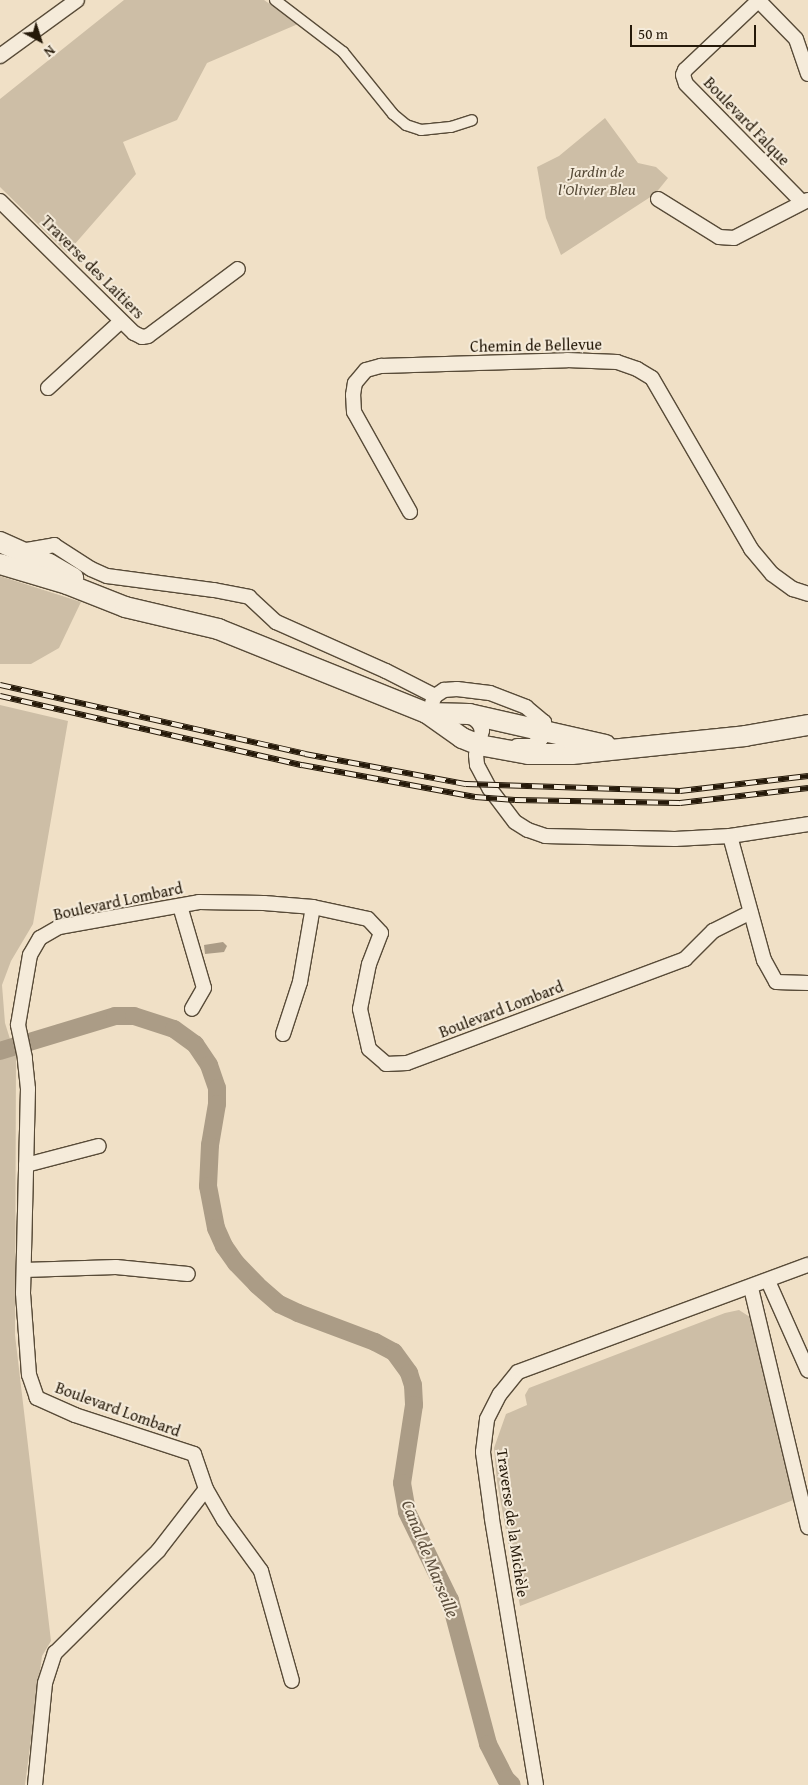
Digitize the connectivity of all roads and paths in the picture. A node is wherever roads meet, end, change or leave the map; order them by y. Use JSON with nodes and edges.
{"nodes":[{"id":1,"x":77,"y":0,"type":"edge"},
{"id":2,"x":275,"y":0,"type":"edge"},
{"id":3,"x":759,"y":0,"type":"edge"},
{"id":4,"x":0,"y":56,"type":"edge"},
{"id":5,"x":808,"y":74,"type":"edge"},
{"id":6,"x":472,"y":120,"type":"dead end"},
{"id":7,"x":658,"y":199,"type":"dead end"},
{"id":8,"x":0,"y":201,"type":"edge"},
{"id":9,"x":805,"y":201,"type":"edge"},
{"id":10,"x":238,"y":269,"type":"dead end"},
{"id":11,"x":121,"y":320,"type":"junction"},
{"id":12,"x":48,"y":388,"type":"dead end"},
{"id":13,"x":410,"y":512,"type":"dead end"},
{"id":14,"x":0,"y":542,"type":"edge"},
{"id":15,"x":0,"y":564,"type":"edge"},
{"id":16,"x":74,"y":575,"type":"junction"},
{"id":17,"x":808,"y":594,"type":"edge"},
{"id":18,"x":431,"y":705,"type":"junction"},
{"id":19,"x":469,"y":714,"type":"junction"},
{"id":20,"x":808,"y":724,"type":"edge"},
{"id":21,"x":545,"y":731,"type":"junction"},
{"id":22,"x":479,"y":745,"type":"junction"},
{"id":23,"x":621,"y":748,"type":"junction"},
{"id":24,"x":808,"y":824,"type":"edge"},
{"id":25,"x":730,"y":836,"type":"junction"},
{"id":26,"x":180,"y":906,"type":"junction"},
{"id":27,"x":313,"y":908,"type":"junction"},
{"id":28,"x":751,"y":912,"type":"junction"},
{"id":29,"x":808,"y":983,"type":"edge"},
{"id":30,"x":192,"y":1009,"type":"dead end"},
{"id":31,"x":283,"y":1034,"type":"dead end"},
{"id":32,"x":99,"y":1146,"type":"dead end"},
{"id":33,"x":26,"y":1164,"type":"junction"},
{"id":34,"x":808,"y":1265,"type":"edge"},
{"id":35,"x":24,"y":1270,"type":"junction"},
{"id":36,"x":188,"y":1274,"type":"dead end"},
{"id":37,"x":768,"y":1281,"type":"junction"},
{"id":38,"x":751,"y":1288,"type":"junction"},
{"id":39,"x":808,"y":1371,"type":"edge"},
{"id":40,"x":206,"y":1489,"type":"junction"},
{"id":41,"x":808,"y":1526,"type":"edge"},
{"id":42,"x":292,"y":1681,"type":"dead end"},
{"id":43,"x":34,"y":1785,"type":"edge"},
{"id":44,"x":536,"y":1785,"type":"edge"}],
"edges":[{"from":1,"to":4,"type":"street"},
{"from":2,"to":6,"type":"street"},
{"from":3,"to":5,"type":"street"},
{"from":3,"to":9,"type":"street","name":"Boulevard Falque"},
{"from":7,"to":9,"type":"street"},
{"from":8,"to":11,"type":"street","name":"Traverse des Laitiers"},
{"from":10,"to":11,"type":"street","name":"Traverse des Laitiers"},
{"from":11,"to":12,"type":"street"},
{"from":13,"to":17,"type":"street","name":"Chemin de Bellevue"},
{"from":14,"to":16,"type":"main road"},
{"from":15,"to":16,"type":"main road"},
{"from":16,"to":18,"type":"main road"},
{"from":16,"to":18,"type":"street"},
{"from":18,"to":19,"type":"main road"},
{"from":18,"to":21,"type":"street"},
{"from":18,"to":22,"type":"main road"},
{"from":19,"to":21,"type":"main road"},
{"from":19,"to":22,"type":"street"},
{"from":20,"to":23,"type":"main road"},
{"from":21,"to":22,"type":"street"},
{"from":21,"to":23,"type":"main road"},
{"from":22,"to":23,"type":"main road"},
{"from":22,"to":25,"type":"street"},
{"from":24,"to":25,"type":"street"},
{"from":25,"to":28,"type":"street"},
{"from":26,"to":27,"type":"street","name":"Boulevard Lombard"},
{"from":26,"to":30,"type":"street"},
{"from":26,"to":33,"type":"street","name":"Boulevard Lombard"},
{"from":27,"to":28,"type":"street","name":"Boulevard Lombard"},
{"from":27,"to":31,"type":"street"},
{"from":28,"to":29,"type":"street"},
{"from":32,"to":33,"type":"street"},
{"from":33,"to":35,"type":"street","name":"Boulevard Lombard"},
{"from":34,"to":37,"type":"street","name":"Traverse de la Michèle"},
{"from":35,"to":36,"type":"street"},
{"from":35,"to":40,"type":"street","name":"Boulevard Lombard"},
{"from":37,"to":38,"type":"street","name":"Traverse de la Michèle"},
{"from":37,"to":39,"type":"street"},
{"from":38,"to":41,"type":"street"},
{"from":38,"to":44,"type":"street","name":"Traverse de la Michèle"},
{"from":40,"to":42,"type":"street"},
{"from":40,"to":43,"type":"street"}]}
